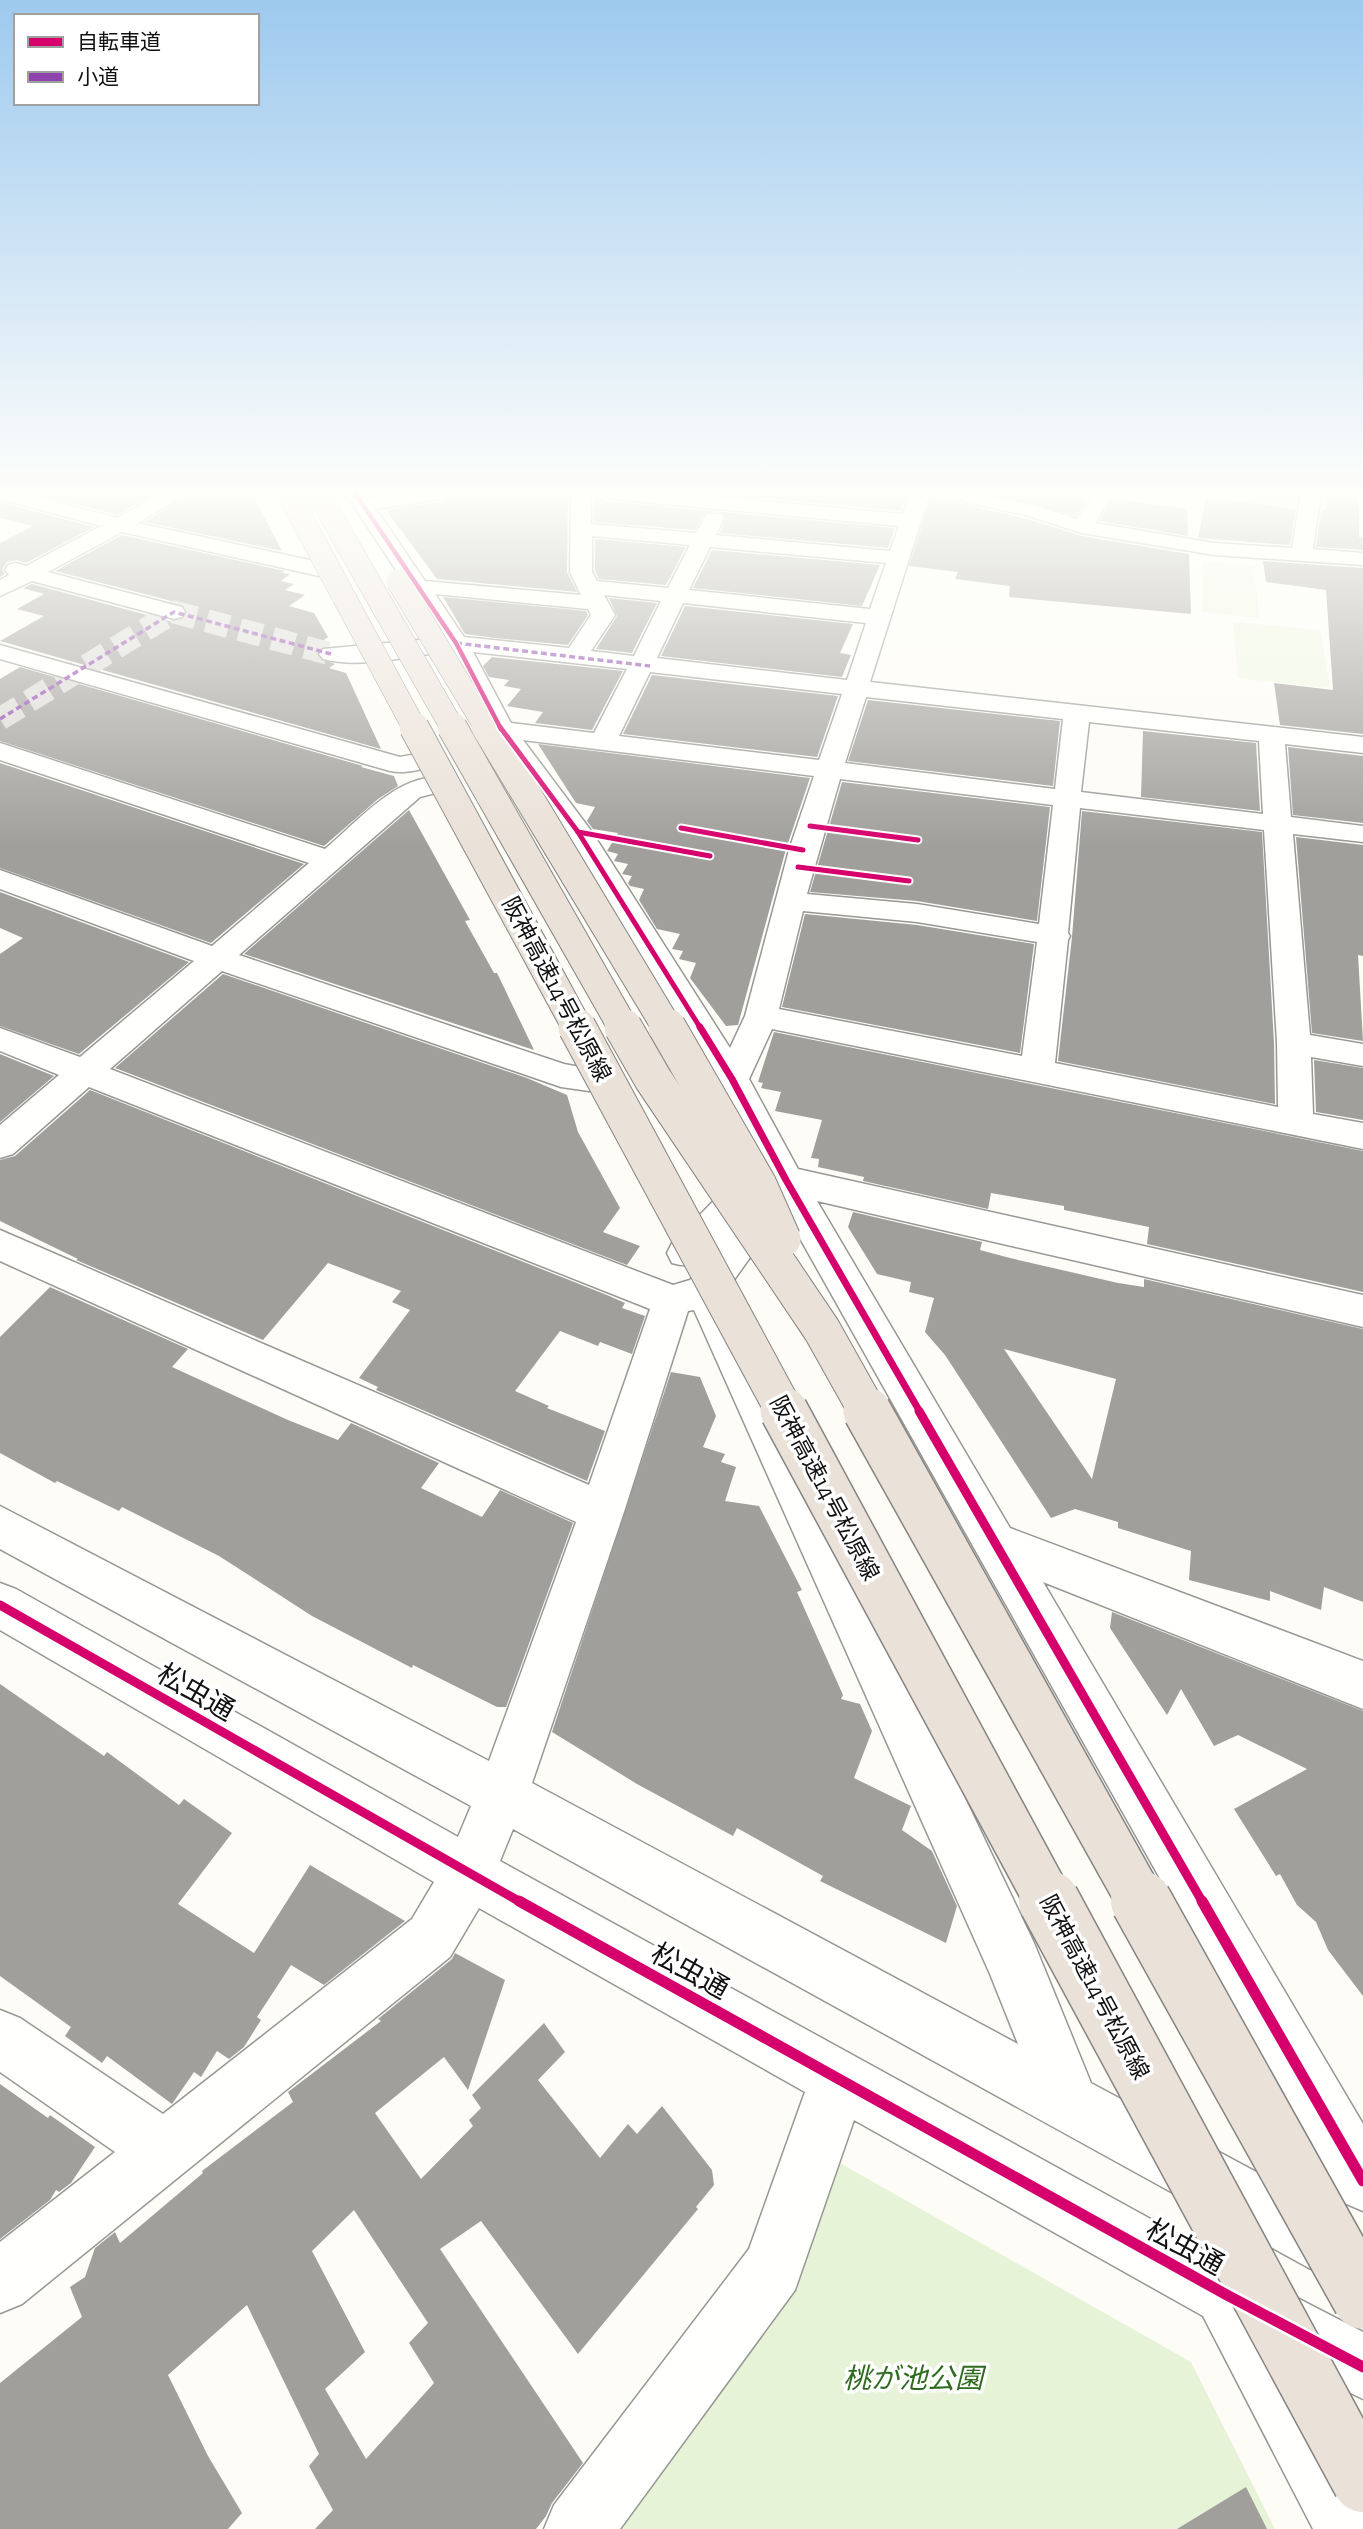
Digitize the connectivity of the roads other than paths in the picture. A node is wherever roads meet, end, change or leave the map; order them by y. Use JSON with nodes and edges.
{"nodes":[{"id":1,"x":170,"y":611,"type":"edge"},
{"id":2,"x":333,"y":611,"type":"edge"},
{"id":3,"x":352,"y":611,"type":"edge"},
{"id":4,"x":385,"y":611,"type":"edge"},
{"id":5,"x":421,"y":611,"type":"edge"},
{"id":6,"x":433,"y":611,"type":"edge"},
{"id":7,"x":601,"y":611,"type":"edge"},
{"id":8,"x":668,"y":611,"type":"edge"},
{"id":9,"x":821,"y":611,"type":"edge"},
{"id":10,"x":881,"y":611,"type":"edge"},
{"id":11,"x":174,"y":612,"type":"dead end"},
{"id":12,"x":879,"y":617,"type":"junction"},
{"id":13,"x":456,"y":643,"type":"junction"},
{"id":14,"x":0,"y":652,"type":"edge"},
{"id":15,"x":348,"y":654,"type":"junction"},
{"id":16,"x":575,"y":657,"type":"junction"},
{"id":17,"x":645,"y":665,"type":"junction"},
{"id":18,"x":856,"y":688,"type":"junction"},
{"id":19,"x":1077,"y":712,"type":"junction"},
{"id":20,"x":502,"y":730,"type":"junction"},
{"id":21,"x":1271,"y":734,"type":"junction"},
{"id":22,"x":603,"y":742,"type":"junction"},
{"id":23,"x":1363,"y":745,"type":"edge"},
{"id":24,"x":0,"y":751,"type":"edge"},
{"id":25,"x":827,"y":769,"type":"junction"},
{"id":26,"x":427,"y":773,"type":"junction"},
{"id":27,"x":1066,"y":797,"type":"junction"},
{"id":28,"x":1278,"y":824,"type":"junction"},
{"id":29,"x":1363,"y":834,"type":"edge"},
{"id":30,"x":329,"y":860,"type":"junction"},
{"id":31,"x":4,"y":885,"type":"edge"},
{"id":32,"x":789,"y":901,"type":"junction"},
{"id":33,"x":1055,"y":936,"type":"junction"},
{"id":34,"x":216,"y":958,"type":"junction"},
{"id":35,"x":761,"y":1016,"type":"junction"},
{"id":36,"x":0,"y":1039,"type":"edge"},
{"id":37,"x":1294,"y":1043,"type":"junction"},
{"id":38,"x":1363,"y":1055,"type":"edge"},
{"id":39,"x":1037,"y":1070,"type":"junction"},
{"id":40,"x":84,"y":1073,"type":"junction"},
{"id":41,"x":589,"y":1079,"type":"junction"},
{"id":42,"x":732,"y":1079,"type":"junction"},
{"id":43,"x":1296,"y":1122,"type":"junction"},
{"id":44,"x":1363,"y":1136,"type":"edge"},
{"id":45,"x":0,"y":1145,"type":"edge"},
{"id":46,"x":781,"y":1170,"type":"junction"},
{"id":47,"x":0,"y":1245,"type":"edge"},
{"id":48,"x":686,"y":1253,"type":"junction"},
{"id":49,"x":688,"y":1296,"type":"junction"},
{"id":50,"x":1363,"y":1311,"type":"edge"},
{"id":51,"x":822,"y":1331,"type":"junction"},
{"id":52,"x":602,"y":1512,"type":"junction"},
{"id":53,"x":0,"y":1526,"type":"edge"},
{"id":54,"x":996,"y":1543,"type":"junction"},
{"id":55,"x":0,"y":1605,"type":"edge"},
{"id":56,"x":1363,"y":1685,"type":"edge"},
{"id":57,"x":502,"y":1795,"type":"junction"},
{"id":58,"x":469,"y":1873,"type":"junction"},
{"id":59,"x":0,"y":2038,"type":"edge"},
{"id":60,"x":839,"y":2078,"type":"junction"},
{"id":61,"x":1070,"y":2104,"type":"junction"},
{"id":62,"x":166,"y":2152,"type":"junction"},
{"id":63,"x":1363,"y":2181,"type":"edge"},
{"id":64,"x":1363,"y":2264,"type":"edge"},
{"id":65,"x":0,"y":2282,"type":"edge"},
{"id":66,"x":1225,"y":2294,"type":"junction"},
{"id":67,"x":1363,"y":2299,"type":"edge"},
{"id":68,"x":1363,"y":2367,"type":"edge"},
{"id":69,"x":1363,"y":2482,"type":"edge"},
{"id":70,"x":578,"y":2529,"type":"edge"},
{"id":71,"x":1350,"y":2529,"type":"edge"}],
"edges":[{"from":1,"to":11,"type":"street"},
{"from":2,"to":15,"type":"street"},
{"from":3,"to":69,"type":"highway","name":"阪神高速14号松原線","bridge":true},
{"from":4,"to":51,"type":"highway","name":"阪神高速14号松原線","bridge":true},
{"from":5,"to":51,"type":"highway","bridge":true},
{"from":6,"to":13,"type":"street"},
{"from":7,"to":16,"type":"street"},
{"from":8,"to":17,"type":"street"},
{"from":9,"to":12,"type":"street"},
{"from":10,"to":12,"type":"street"},
{"from":12,"to":18,"type":"street"},
{"from":13,"to":15,"type":"street"},
{"from":13,"to":16,"type":"street"},
{"from":13,"to":20,"type":"street"},
{"from":14,"to":26,"type":"street"},
{"from":15,"to":26,"type":"street"},
{"from":16,"to":17,"type":"street"},
{"from":17,"to":18,"type":"street"},
{"from":17,"to":22,"type":"street"},
{"from":18,"to":19,"type":"street"},
{"from":18,"to":25,"type":"street"},
{"from":19,"to":21,"type":"street"},
{"from":19,"to":27,"type":"street"},
{"from":20,"to":22,"type":"street"},
{"from":20,"to":42,"type":"street"},
{"from":21,"to":23,"type":"street"},
{"from":21,"to":28,"type":"street"},
{"from":22,"to":25,"type":"street"},
{"from":24,"to":30,"type":"street"},
{"from":25,"to":27,"type":"street"},
{"from":25,"to":32,"type":"street"},
{"from":26,"to":30,"type":"street"},
{"from":26,"to":41,"type":"street"},
{"from":27,"to":28,"type":"street"},
{"from":27,"to":33,"type":"street"},
{"from":28,"to":29,"type":"street"},
{"from":28,"to":37,"type":"street"},
{"from":30,"to":34,"type":"street"},
{"from":31,"to":34,"type":"street"},
{"from":32,"to":33,"type":"street"},
{"from":32,"to":35,"type":"street"},
{"from":33,"to":39,"type":"street"},
{"from":34,"to":40,"type":"street"},
{"from":34,"to":41,"type":"street"},
{"from":35,"to":39,"type":"street"},
{"from":35,"to":42,"type":"street"},
{"from":36,"to":40,"type":"street"},
{"from":37,"to":38,"type":"street"},
{"from":37,"to":43,"type":"street"},
{"from":39,"to":43,"type":"street"},
{"from":40,"to":45,"type":"street"},
{"from":40,"to":49,"type":"street"},
{"from":41,"to":48,"type":"street"},
{"from":42,"to":46,"type":"street"},
{"from":43,"to":44,"type":"street"},
{"from":46,"to":48,"type":"street"},
{"from":46,"to":49,"type":"street"},
{"from":46,"to":50,"type":"street"},
{"from":46,"to":54,"type":"street"},
{"from":47,"to":52,"type":"street"},
{"from":48,"to":49,"type":"street"},
{"from":49,"to":52,"type":"street"},
{"from":49,"to":61,"type":"street"},
{"from":51,"to":67,"type":"highway","name":"阪神高速14号松原線","bridge":true},
{"from":52,"to":57,"type":"street"},
{"from":53,"to":57,"type":"street"},
{"from":54,"to":56,"type":"street"},
{"from":54,"to":63,"type":"street"},
{"from":55,"to":58,"type":"street","name":"松虫通"},
{"from":57,"to":58,"type":"street"},
{"from":57,"to":61,"type":"street"},
{"from":58,"to":60,"type":"street","name":"松虫通"},
{"from":58,"to":62,"type":"street"},
{"from":59,"to":62,"type":"street"},
{"from":60,"to":66,"type":"street","name":"松虫通"},
{"from":60,"to":70,"type":"street"},
{"from":61,"to":64,"type":"street"},
{"from":62,"to":65,"type":"street"},
{"from":66,"to":68,"type":"street","name":"松虫通"},
{"from":66,"to":71,"type":"street"}]}
